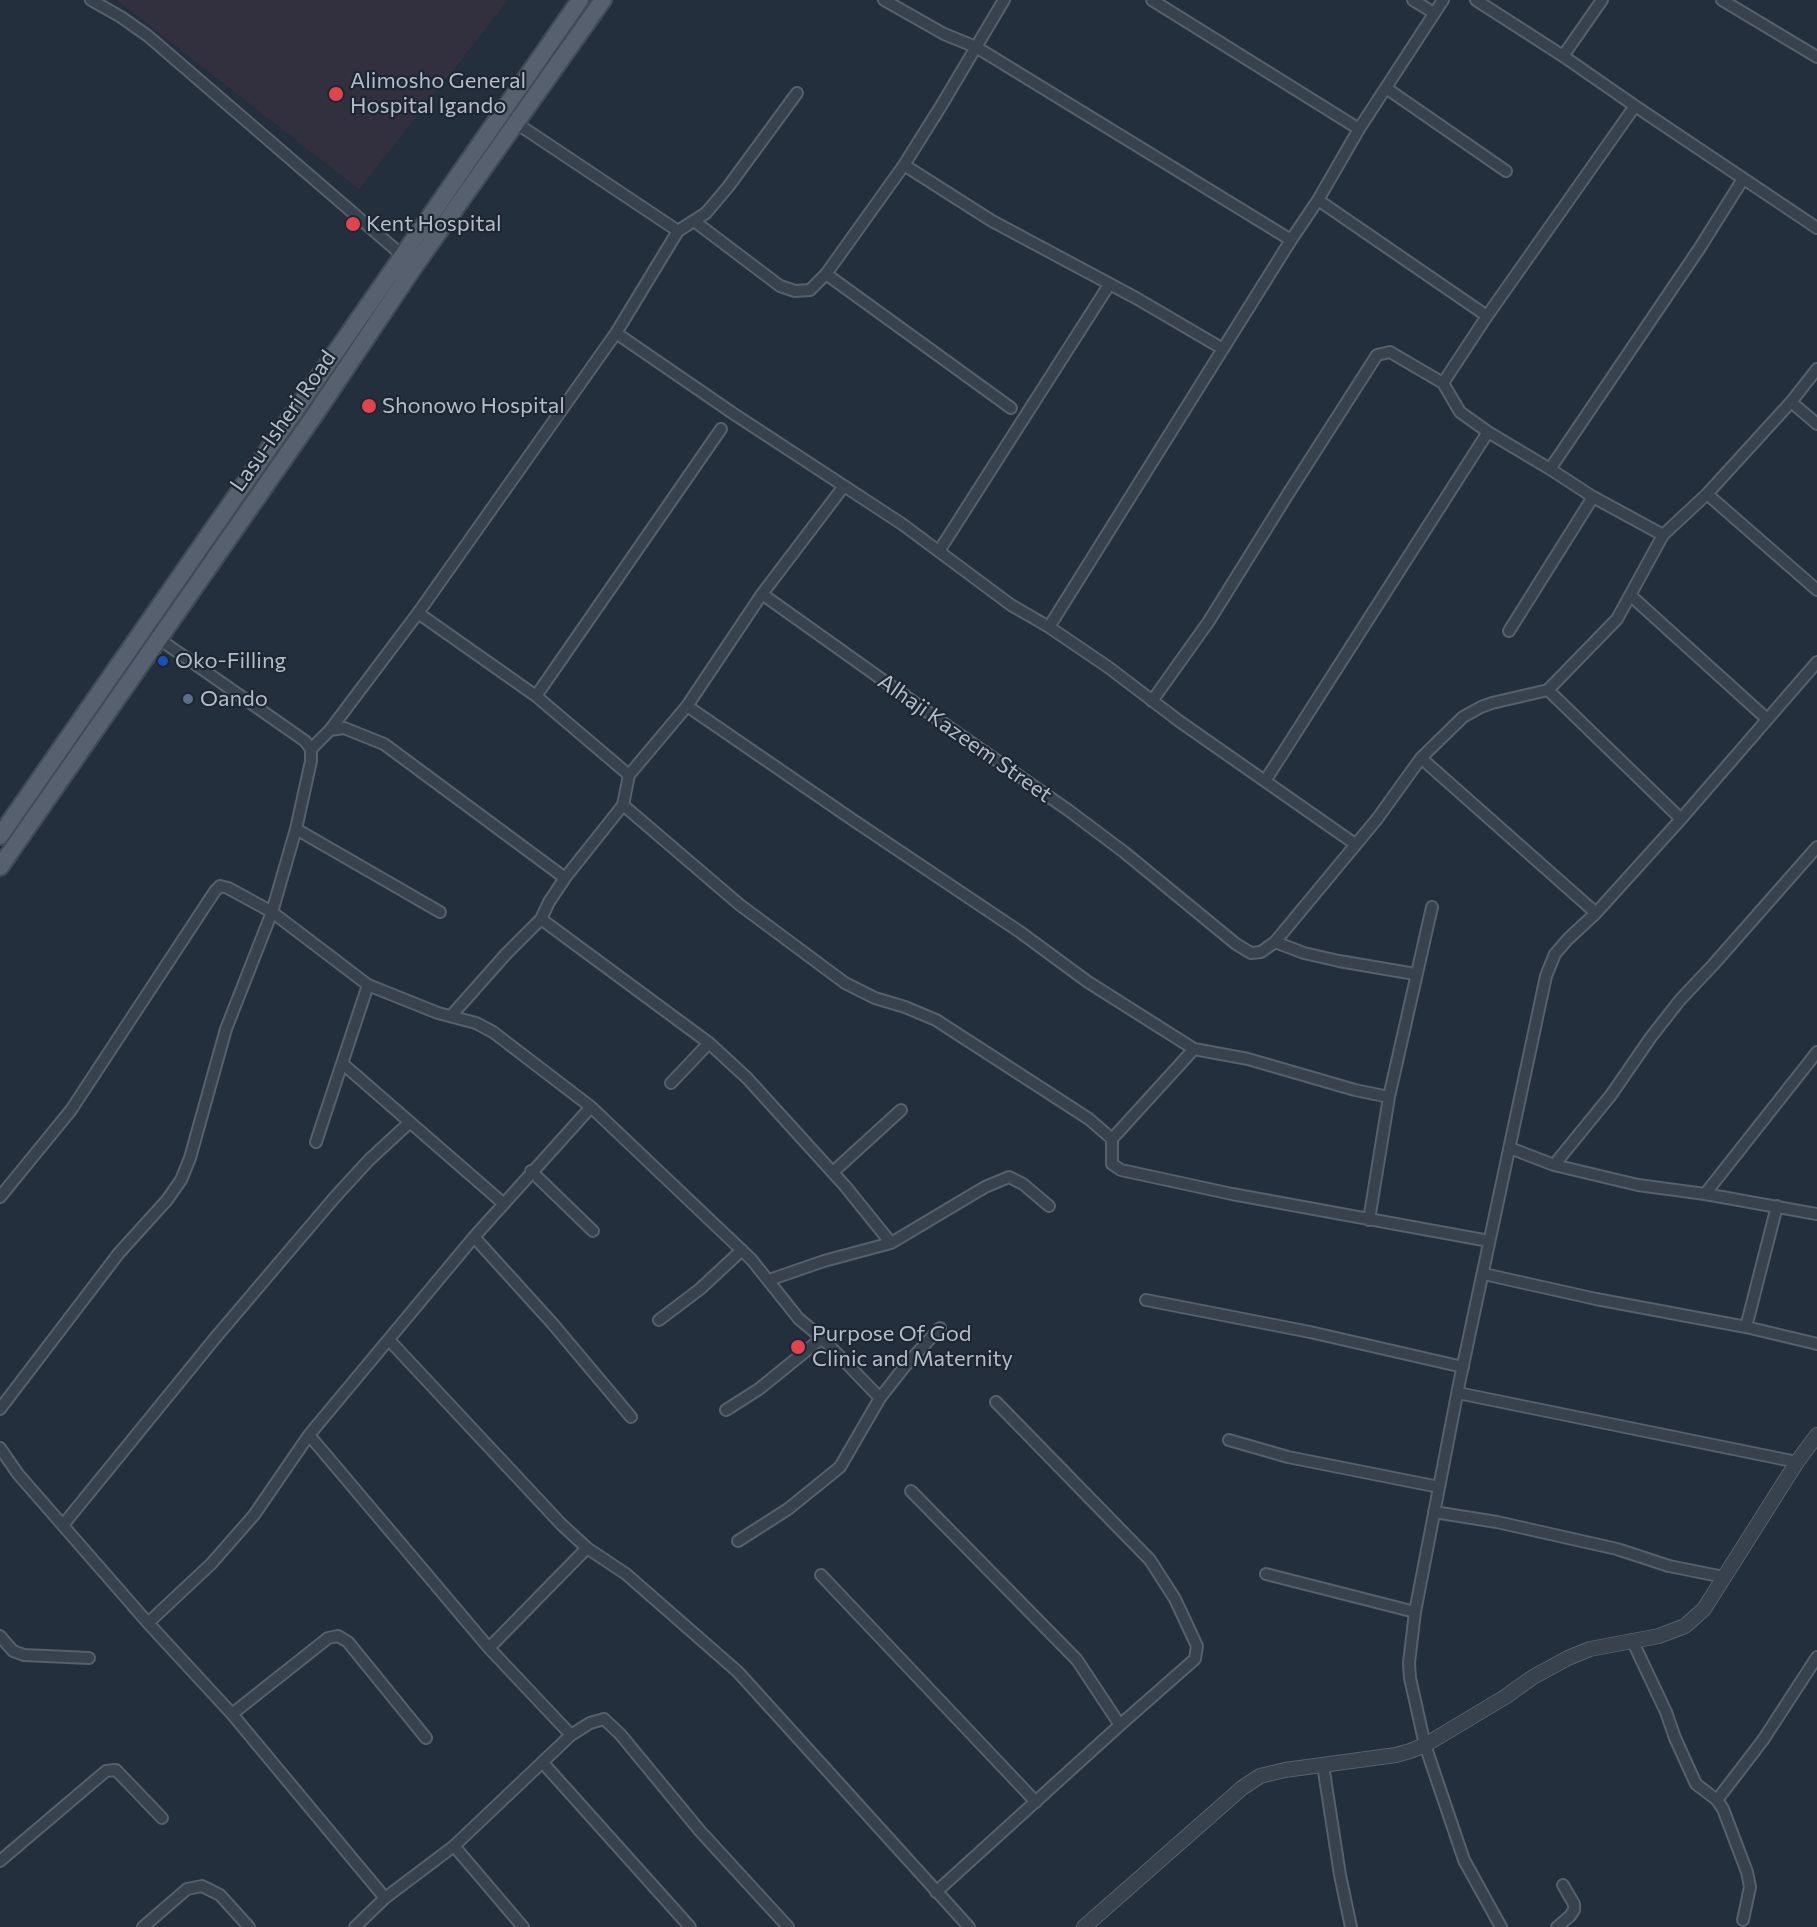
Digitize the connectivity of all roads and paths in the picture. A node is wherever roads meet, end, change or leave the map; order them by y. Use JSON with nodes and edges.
{"nodes":[{"id":1,"x":91,"y":0,"type":"edge"},
{"id":2,"x":580,"y":0,"type":"edge"},
{"id":3,"x":603,"y":0,"type":"edge"},
{"id":4,"x":884,"y":0,"type":"edge"},
{"id":5,"x":1004,"y":0,"type":"edge"},
{"id":6,"x":1152,"y":0,"type":"edge"},
{"id":7,"x":1413,"y":0,"type":"edge"},
{"id":8,"x":1443,"y":0,"type":"edge"},
{"id":9,"x":1476,"y":0,"type":"edge"},
{"id":10,"x":1602,"y":0,"type":"edge"},
{"id":11,"x":1722,"y":0,"type":"edge"},
{"id":12,"x":1434,"y":13,"type":"junction"},
{"id":13,"x":976,"y":47,"type":"junction"},
{"id":14,"x":1563,"y":56,"type":"junction"},
{"id":15,"x":1817,"y":57,"type":"edge"},
{"id":16,"x":1386,"y":88,"type":"junction"},
{"id":17,"x":797,"y":93,"type":"dead end"},
{"id":18,"x":1635,"y":106,"type":"junction"},
{"id":19,"x":516,"y":123,"type":"junction"},
{"id":20,"x":1359,"y":129,"type":"junction"},
{"id":21,"x":904,"y":165,"type":"junction"},
{"id":22,"x":1506,"y":171,"type":"dead end"},
{"id":23,"x":1743,"y":179,"type":"junction"},
{"id":24,"x":1318,"y":200,"type":"junction"},
{"id":25,"x":694,"y":221,"type":"junction"},
{"id":26,"x":1817,"y":228,"type":"edge"},
{"id":27,"x":678,"y":231,"type":"junction"},
{"id":28,"x":1291,"y":240,"type":"junction"},
{"id":29,"x":403,"y":256,"type":"junction"},
{"id":30,"x":826,"y":274,"type":"junction"},
{"id":31,"x":1109,"y":285,"type":"junction"},
{"id":32,"x":1487,"y":316,"type":"junction"},
{"id":33,"x":616,"y":333,"type":"junction"},
{"id":34,"x":1223,"y":349,"type":"junction"},
{"id":35,"x":1817,"y":369,"type":"edge"},
{"id":36,"x":1443,"y":383,"type":"junction"},
{"id":37,"x":1791,"y":402,"type":"junction"},
{"id":38,"x":1011,"y":408,"type":"dead end"},
{"id":39,"x":1817,"y":424,"type":"edge"},
{"id":40,"x":722,"y":429,"type":"dead end"},
{"id":41,"x":1488,"y":432,"type":"junction"},
{"id":42,"x":1550,"y":469,"type":"junction"},
{"id":43,"x":844,"y":486,"type":"junction"},
{"id":44,"x":1707,"y":494,"type":"junction"},
{"id":45,"x":1593,"y":497,"type":"junction"},
{"id":46,"x":1663,"y":535,"type":"junction"},
{"id":47,"x":939,"y":551,"type":"junction"},
{"id":48,"x":1817,"y":590,"type":"edge"},
{"id":49,"x":762,"y":594,"type":"junction"},
{"id":50,"x":1630,"y":595,"type":"junction"},
{"id":51,"x":418,"y":612,"type":"junction"},
{"id":52,"x":1048,"y":627,"type":"junction"},
{"id":53,"x":1509,"y":631,"type":"dead end"},
{"id":54,"x":159,"y":639,"type":"junction"},
{"id":55,"x":1817,"y":662,"type":"edge"},
{"id":56,"x":1548,"y":690,"type":"junction"},
{"id":57,"x":536,"y":696,"type":"junction"},
{"id":58,"x":1152,"y":701,"type":"junction"},
{"id":59,"x":687,"y":706,"type":"junction"},
{"id":60,"x":1767,"y":718,"type":"junction"},
{"id":61,"x":330,"y":730,"type":"junction"},
{"id":62,"x":311,"y":749,"type":"junction"},
{"id":63,"x":1422,"y":758,"type":"junction"},
{"id":64,"x":629,"y":775,"type":"junction"},
{"id":65,"x":1265,"y":781,"type":"junction"},
{"id":66,"x":623,"y":805,"type":"junction"},
{"id":67,"x":1681,"y":819,"type":"junction"},
{"id":68,"x":296,"y":829,"type":"junction"},
{"id":69,"x":0,"y":836,"type":"edge"},
{"id":70,"x":1355,"y":844,"type":"junction"},
{"id":71,"x":1817,"y":847,"type":"edge"},
{"id":72,"x":0,"y":867,"type":"edge"},
{"id":73,"x":565,"y":878,"type":"junction"},
{"id":74,"x":1431,"y":907,"type":"dead end"},
{"id":75,"x":272,"y":912,"type":"junction"},
{"id":76,"x":440,"y":912,"type":"dead end"},
{"id":77,"x":1596,"y":913,"type":"junction"},
{"id":78,"x":541,"y":919,"type":"junction"},
{"id":79,"x":1275,"y":942,"type":"junction"},
{"id":80,"x":1415,"y":974,"type":"junction"},
{"id":81,"x":368,"y":985,"type":"junction"},
{"id":82,"x":451,"y":1016,"type":"junction"},
{"id":83,"x":709,"y":1043,"type":"junction"},
{"id":84,"x":1194,"y":1049,"type":"junction"},
{"id":85,"x":1817,"y":1052,"type":"edge"},
{"id":86,"x":343,"y":1064,"type":"junction"},
{"id":87,"x":671,"y":1083,"type":"dead end"},
{"id":88,"x":1389,"y":1097,"type":"junction"},
{"id":89,"x":591,"y":1107,"type":"junction"},
{"id":90,"x":901,"y":1110,"type":"dead end"},
{"id":91,"x":408,"y":1123,"type":"junction"},
{"id":92,"x":1112,"y":1139,"type":"junction"},
{"id":93,"x":316,"y":1142,"type":"dead end"},
{"id":94,"x":1510,"y":1148,"type":"junction"},
{"id":95,"x":1554,"y":1165,"type":"junction"},
{"id":96,"x":531,"y":1171,"type":"junction"},
{"id":97,"x":833,"y":1172,"type":"junction"},
{"id":98,"x":1705,"y":1194,"type":"junction"},
{"id":99,"x":0,"y":1197,"type":"edge"},
{"id":100,"x":504,"y":1204,"type":"junction"},
{"id":101,"x":1049,"y":1206,"type":"dead end"},
{"id":102,"x":1777,"y":1206,"type":"junction"},
{"id":103,"x":1817,"y":1214,"type":"edge"},
{"id":104,"x":1368,"y":1220,"type":"junction"},
{"id":105,"x":593,"y":1231,"type":"dead end"},
{"id":106,"x":474,"y":1237,"type":"junction"},
{"id":107,"x":1489,"y":1241,"type":"junction"},
{"id":108,"x":891,"y":1243,"type":"junction"},
{"id":109,"x":742,"y":1250,"type":"junction"},
{"id":110,"x":1484,"y":1274,"type":"junction"},
{"id":111,"x":770,"y":1280,"type":"junction"},
{"id":112,"x":1146,"y":1300,"type":"dead end"},
{"id":113,"x":659,"y":1320,"type":"dead end"},
{"id":114,"x":1746,"y":1327,"type":"junction"},
{"id":115,"x":940,"y":1328,"type":"dead end"},
{"id":116,"x":822,"y":1338,"type":"junction"},
{"id":117,"x":389,"y":1340,"type":"junction"},
{"id":118,"x":1817,"y":1344,"type":"edge"},
{"id":119,"x":1463,"y":1366,"type":"junction"},
{"id":120,"x":1458,"y":1393,"type":"junction"},
{"id":121,"x":880,"y":1398,"type":"junction"},
{"id":122,"x":996,"y":1402,"type":"dead end"},
{"id":123,"x":0,"y":1409,"type":"edge"},
{"id":124,"x":726,"y":1410,"type":"dead end"},
{"id":125,"x":630,"y":1417,"type":"dead end"},
{"id":126,"x":309,"y":1435,"type":"junction"},
{"id":127,"x":1817,"y":1435,"type":"edge"},
{"id":128,"x":1229,"y":1440,"type":"dead end"},
{"id":129,"x":1,"y":1455,"type":"edge"},
{"id":130,"x":1797,"y":1462,"type":"junction"},
{"id":131,"x":1439,"y":1487,"type":"junction"},
{"id":132,"x":911,"y":1491,"type":"dead end"},
{"id":133,"x":1434,"y":1512,"type":"junction"},
{"id":134,"x":63,"y":1525,"type":"junction"},
{"id":135,"x":738,"y":1541,"type":"dead end"},
{"id":136,"x":587,"y":1548,"type":"junction"},
{"id":137,"x":1266,"y":1574,"type":"dead end"},
{"id":138,"x":822,"y":1575,"type":"dead end"},
{"id":139,"x":1724,"y":1577,"type":"junction"},
{"id":140,"x":1415,"y":1612,"type":"junction"},
{"id":141,"x":148,"y":1623,"type":"junction"},
{"id":142,"x":0,"y":1636,"type":"edge"},
{"id":143,"x":1632,"y":1640,"type":"junction"},
{"id":144,"x":489,"y":1648,"type":"junction"},
{"id":145,"x":1817,"y":1657,"type":"edge"},
{"id":146,"x":89,"y":1658,"type":"dead end"},
{"id":147,"x":232,"y":1714,"type":"junction"},
{"id":148,"x":1120,"y":1725,"type":"junction"},
{"id":149,"x":571,"y":1735,"type":"junction"},
{"id":150,"x":426,"y":1738,"type":"dead end"},
{"id":151,"x":1425,"y":1745,"type":"junction"},
{"id":152,"x":543,"y":1763,"type":"junction"},
{"id":153,"x":1323,"y":1765,"type":"junction"},
{"id":154,"x":1717,"y":1800,"type":"junction"},
{"id":155,"x":1036,"y":1802,"type":"junction"},
{"id":156,"x":162,"y":1818,"type":"dead end"},
{"id":157,"x":454,"y":1846,"type":"junction"},
{"id":158,"x":0,"y":1861,"type":"edge"},
{"id":159,"x":1563,"y":1885,"type":"dead end"},
{"id":160,"x":936,"y":1892,"type":"junction"},
{"id":161,"x":385,"y":1898,"type":"junction"},
{"id":162,"x":1743,"y":1920,"type":"dead end"},
{"id":163,"x":143,"y":1927,"type":"edge"},
{"id":164,"x":249,"y":1927,"type":"edge"},
{"id":165,"x":355,"y":1927,"type":"edge"},
{"id":166,"x":523,"y":1927,"type":"edge"},
{"id":167,"x":690,"y":1927,"type":"edge"},
{"id":168,"x":788,"y":1927,"type":"edge"},
{"id":169,"x":969,"y":1927,"type":"edge"},
{"id":170,"x":1084,"y":1927,"type":"edge"},
{"id":171,"x":1351,"y":1927,"type":"edge"},
{"id":172,"x":1501,"y":1927,"type":"edge"},
{"id":173,"x":1557,"y":1927,"type":"edge"}],
"edges":[{"from":1,"to":29,"type":"street"},
{"from":2,"to":29,"type":"main road","name":"Lasu-Isheri Road"},
{"from":3,"to":19,"type":"main road","name":"Lasu-Isheri Road"},
{"from":4,"to":13,"type":"street"},
{"from":5,"to":13,"type":"street"},
{"from":6,"to":20,"type":"street"},
{"from":7,"to":12,"type":"street"},
{"from":8,"to":12,"type":"street"},
{"from":9,"to":14,"type":"street"},
{"from":10,"to":14,"type":"street"},
{"from":11,"to":15,"type":"street"},
{"from":12,"to":16,"type":"street"},
{"from":13,"to":21,"type":"street"},
{"from":13,"to":28,"type":"street"},
{"from":14,"to":18,"type":"street"},
{"from":16,"to":20,"type":"street"},
{"from":16,"to":22,"type":"street"},
{"from":17,"to":25,"type":"street"},
{"from":18,"to":23,"type":"street"},
{"from":18,"to":32,"type":"street"},
{"from":19,"to":27,"type":"street"},
{"from":19,"to":54,"type":"main road","name":"Lasu-Isheri Road"},
{"from":20,"to":24,"type":"street"},
{"from":21,"to":30,"type":"street"},
{"from":21,"to":31,"type":"street"},
{"from":23,"to":26,"type":"street"},
{"from":23,"to":42,"type":"street"},
{"from":24,"to":28,"type":"street"},
{"from":24,"to":32,"type":"street"},
{"from":25,"to":27,"type":"street"},
{"from":25,"to":30,"type":"street"},
{"from":27,"to":33,"type":"street"},
{"from":28,"to":34,"type":"street"},
{"from":29,"to":69,"type":"main road","name":"Lasu-Isheri Road"},
{"from":30,"to":38,"type":"street"},
{"from":31,"to":34,"type":"street"},
{"from":31,"to":47,"type":"street"},
{"from":32,"to":36,"type":"street"},
{"from":33,"to":43,"type":"street"},
{"from":33,"to":51,"type":"street"},
{"from":34,"to":52,"type":"street"},
{"from":35,"to":37,"type":"street"},
{"from":36,"to":41,"type":"street"},
{"from":36,"to":58,"type":"street"},
{"from":37,"to":39,"type":"street"},
{"from":37,"to":44,"type":"street"},
{"from":40,"to":57,"type":"street"},
{"from":41,"to":42,"type":"street"},
{"from":41,"to":65,"type":"street"},
{"from":42,"to":45,"type":"street"},
{"from":43,"to":47,"type":"street"},
{"from":43,"to":49,"type":"street"},
{"from":44,"to":46,"type":"street"},
{"from":44,"to":48,"type":"street"},
{"from":45,"to":46,"type":"street"},
{"from":45,"to":53,"type":"street"},
{"from":46,"to":50,"type":"street"},
{"from":47,"to":52,"type":"street"},
{"from":49,"to":59,"type":"street"},
{"from":49,"to":79,"type":"street","name":"Alhaji Kazeem Street"},
{"from":50,"to":56,"type":"street"},
{"from":50,"to":60,"type":"street"},
{"from":51,"to":57,"type":"street"},
{"from":51,"to":61,"type":"street"},
{"from":52,"to":58,"type":"street"},
{"from":54,"to":62,"type":"street"},
{"from":54,"to":72,"type":"main road","name":"Lasu-Isheri Road"},
{"from":55,"to":60,"type":"street"},
{"from":56,"to":63,"type":"street"},
{"from":56,"to":67,"type":"street"},
{"from":57,"to":64,"type":"street"},
{"from":58,"to":65,"type":"street"},
{"from":59,"to":64,"type":"street"},
{"from":59,"to":84,"type":"street"},
{"from":60,"to":67,"type":"street"},
{"from":61,"to":62,"type":"street"},
{"from":61,"to":73,"type":"street"},
{"from":62,"to":68,"type":"street"},
{"from":63,"to":70,"type":"street"},
{"from":63,"to":77,"type":"street"},
{"from":64,"to":66,"type":"street"},
{"from":65,"to":70,"type":"street"},
{"from":66,"to":73,"type":"street"},
{"from":66,"to":92,"type":"street"},
{"from":67,"to":77,"type":"street"},
{"from":68,"to":75,"type":"street"},
{"from":68,"to":76,"type":"street"},
{"from":70,"to":79,"type":"street"},
{"from":71,"to":95,"type":"street"},
{"from":73,"to":78,"type":"street"},
{"from":74,"to":80,"type":"street"},
{"from":75,"to":81,"type":"street"},
{"from":75,"to":99,"type":"street"},
{"from":75,"to":123,"type":"street"},
{"from":77,"to":94,"type":"street"},
{"from":78,"to":82,"type":"street"},
{"from":78,"to":83,"type":"street"},
{"from":79,"to":80,"type":"street"},
{"from":80,"to":88,"type":"street"},
{"from":81,"to":82,"type":"street"},
{"from":81,"to":86,"type":"street"},
{"from":82,"to":89,"type":"street"},
{"from":83,"to":87,"type":"street"},
{"from":83,"to":97,"type":"street"},
{"from":84,"to":88,"type":"street"},
{"from":84,"to":92,"type":"street"},
{"from":85,"to":98,"type":"street"},
{"from":86,"to":91,"type":"street"},
{"from":86,"to":93,"type":"street"},
{"from":88,"to":104,"type":"street"},
{"from":89,"to":96,"type":"street"},
{"from":89,"to":109,"type":"street"},
{"from":90,"to":97,"type":"street"},
{"from":91,"to":100,"type":"street"},
{"from":91,"to":134,"type":"street"},
{"from":92,"to":104,"type":"street"},
{"from":94,"to":95,"type":"street"},
{"from":94,"to":107,"type":"street"},
{"from":95,"to":98,"type":"street"},
{"from":96,"to":100,"type":"street"},
{"from":96,"to":105,"type":"street"},
{"from":97,"to":108,"type":"street"},
{"from":98,"to":102,"type":"street"},
{"from":100,"to":106,"type":"street"},
{"from":101,"to":108,"type":"street"},
{"from":102,"to":103,"type":"street"},
{"from":102,"to":114,"type":"street"},
{"from":104,"to":107,"type":"street"},
{"from":106,"to":117,"type":"street"},
{"from":106,"to":125,"type":"street"},
{"from":107,"to":110,"type":"street"},
{"from":108,"to":111,"type":"street"},
{"from":109,"to":111,"type":"street"},
{"from":109,"to":113,"type":"street"},
{"from":110,"to":114,"type":"street"},
{"from":110,"to":119,"type":"street"},
{"from":111,"to":116,"type":"street"},
{"from":112,"to":119,"type":"street"},
{"from":114,"to":118,"type":"street"},
{"from":115,"to":121,"type":"street"},
{"from":116,"to":121,"type":"street"},
{"from":116,"to":124,"type":"street"},
{"from":117,"to":126,"type":"street"},
{"from":117,"to":136,"type":"street"},
{"from":119,"to":120,"type":"street"},
{"from":120,"to":130,"type":"street"},
{"from":120,"to":131,"type":"street"},
{"from":121,"to":135,"type":"street"},
{"from":122,"to":148,"type":"street"},
{"from":126,"to":141,"type":"street"},
{"from":126,"to":144,"type":"street"},
{"from":127,"to":130,"type":"street"},
{"from":128,"to":131,"type":"street"},
{"from":129,"to":134,"type":"street"},
{"from":130,"to":139,"type":"street"},
{"from":131,"to":133,"type":"street"},
{"from":132,"to":148,"type":"street"},
{"from":133,"to":139,"type":"street"},
{"from":133,"to":140,"type":"street"},
{"from":134,"to":141,"type":"street"},
{"from":136,"to":144,"type":"street"},
{"from":136,"to":160,"type":"street"},
{"from":137,"to":140,"type":"street"},
{"from":138,"to":155,"type":"street"},
{"from":139,"to":143,"type":"street"},
{"from":140,"to":151,"type":"street"},
{"from":141,"to":147,"type":"street"},
{"from":142,"to":146,"type":"street"},
{"from":143,"to":151,"type":"street"},
{"from":143,"to":154,"type":"street"},
{"from":144,"to":149,"type":"street"},
{"from":145,"to":154,"type":"street"},
{"from":147,"to":150,"type":"street"},
{"from":147,"to":161,"type":"street"},
{"from":148,"to":155,"type":"street"},
{"from":149,"to":152,"type":"street"},
{"from":149,"to":168,"type":"street"},
{"from":151,"to":153,"type":"street"},
{"from":151,"to":172,"type":"street"},
{"from":152,"to":157,"type":"street"},
{"from":152,"to":167,"type":"street"},
{"from":153,"to":170,"type":"street"},
{"from":153,"to":171,"type":"street"},
{"from":154,"to":162,"type":"street"},
{"from":155,"to":160,"type":"street"},
{"from":156,"to":158,"type":"street"},
{"from":157,"to":161,"type":"street"},
{"from":157,"to":166,"type":"street"},
{"from":159,"to":173,"type":"street"},
{"from":160,"to":169,"type":"street"},
{"from":161,"to":165,"type":"street"},
{"from":163,"to":164,"type":"street"}]}
